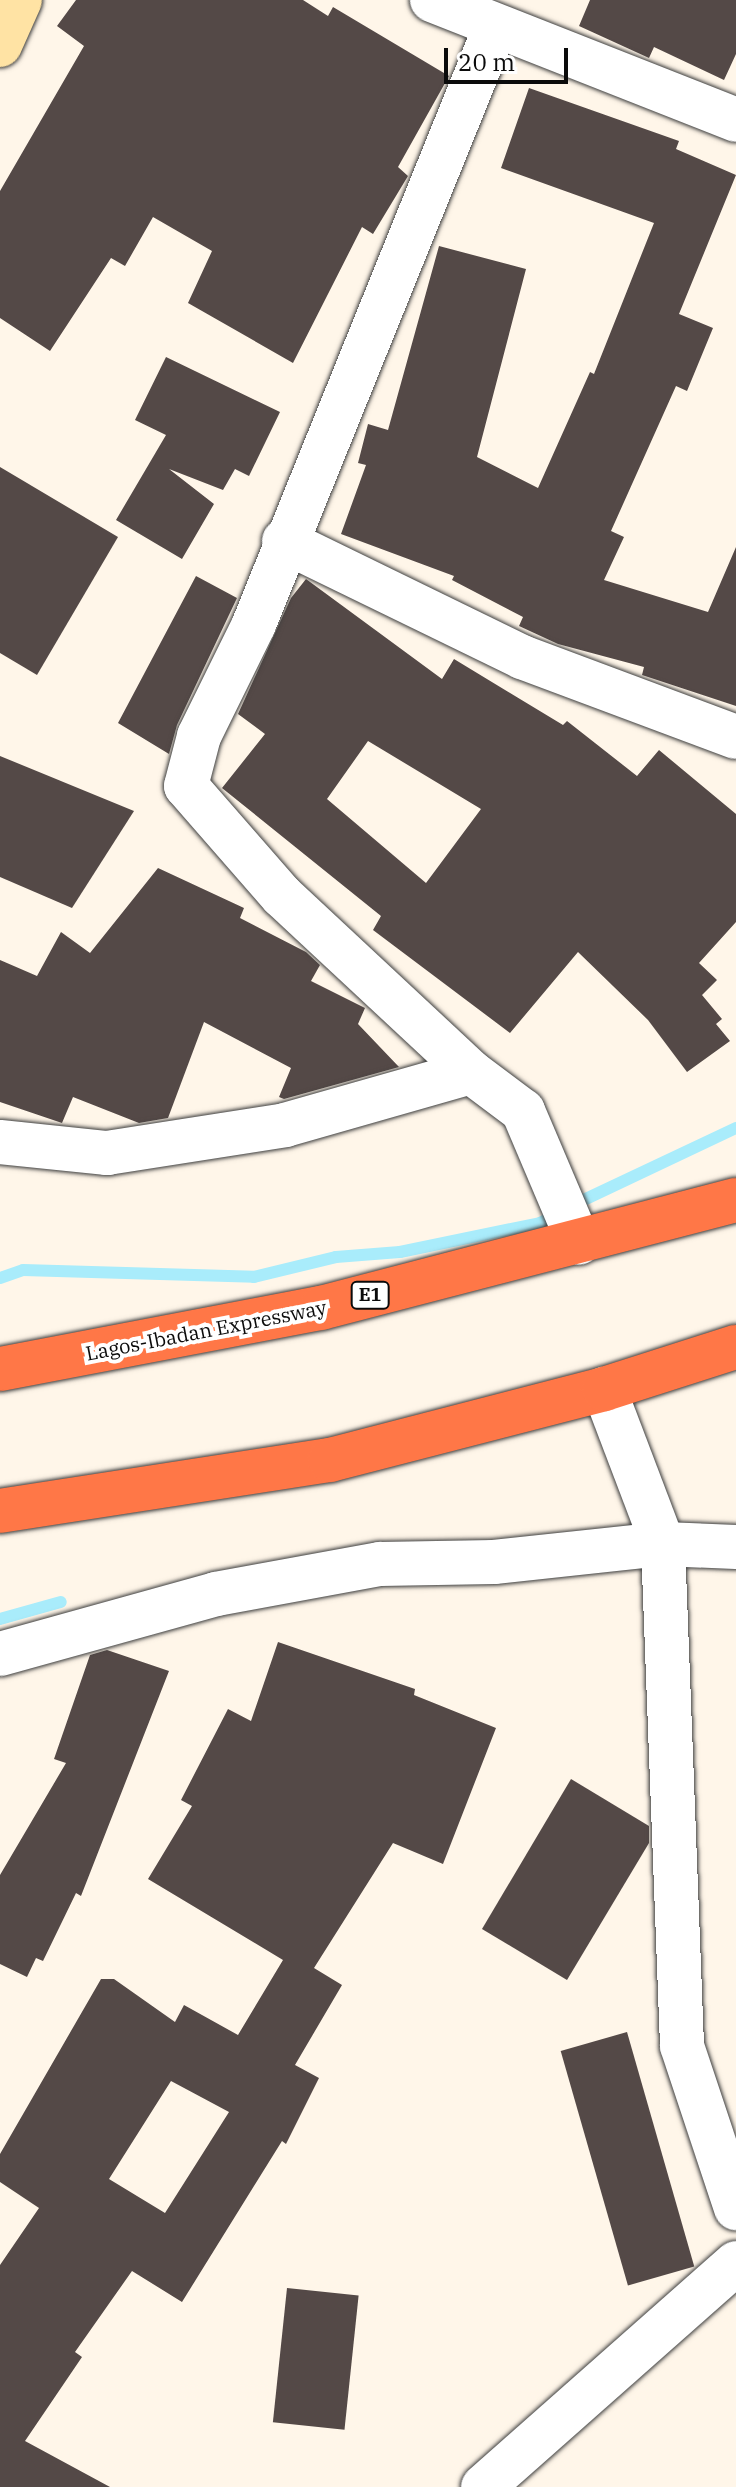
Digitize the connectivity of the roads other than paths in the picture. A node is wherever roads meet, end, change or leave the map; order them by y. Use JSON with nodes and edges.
{"nodes":[{"id":1,"x":20,"y":0,"type":"edge"},
{"id":2,"x":432,"y":0,"type":"edge"},
{"id":3,"x":495,"y":28,"type":"junction"},
{"id":4,"x":0,"y":45,"type":"edge"},
{"id":5,"x":736,"y":120,"type":"edge"},
{"id":6,"x":284,"y":541,"type":"junction"},
{"id":7,"x":736,"y":737,"type":"edge"},
{"id":8,"x":471,"y":1072,"type":"junction"},
{"id":9,"x":0,"y":1142,"type":"edge"},
{"id":10,"x":736,"y":1200,"type":"edge"},
{"id":11,"x":579,"y":1243,"type":"junction"},
{"id":12,"x":736,"y":1347,"type":"edge"},
{"id":13,"x":0,"y":1369,"type":"edge"},
{"id":14,"x":604,"y":1389,"type":"junction"},
{"id":15,"x":0,"y":1511,"type":"edge"},
{"id":16,"x":663,"y":1544,"type":"junction"},
{"id":17,"x":736,"y":1547,"type":"edge"},
{"id":18,"x":0,"y":1654,"type":"edge"},
{"id":19,"x":736,"y":2208,"type":"edge"},
{"id":20,"x":736,"y":2263,"type":"edge"},
{"id":21,"x":483,"y":2487,"type":"edge"}],
"edges":[{"from":1,"to":4,"type":"street"},
{"from":2,"to":3,"type":"street"},
{"from":3,"to":5,"type":"street"},
{"from":3,"to":6,"type":"street"},
{"from":6,"to":7,"type":"street"},
{"from":6,"to":8,"type":"street"},
{"from":8,"to":9,"type":"street"},
{"from":8,"to":11,"type":"street"},
{"from":10,"to":11,"type":"highway","name":"Lagos-Ibadan Expressway","number":"E1"},
{"from":11,"to":13,"type":"highway","name":"Lagos-Ibadan Expressway","number":"E1"},
{"from":12,"to":14,"type":"highway"},
{"from":14,"to":15,"type":"highway"},
{"from":14,"to":16,"type":"street"},
{"from":16,"to":17,"type":"street"},
{"from":16,"to":18,"type":"street"},
{"from":16,"to":19,"type":"street"},
{"from":20,"to":21,"type":"street"}]}
